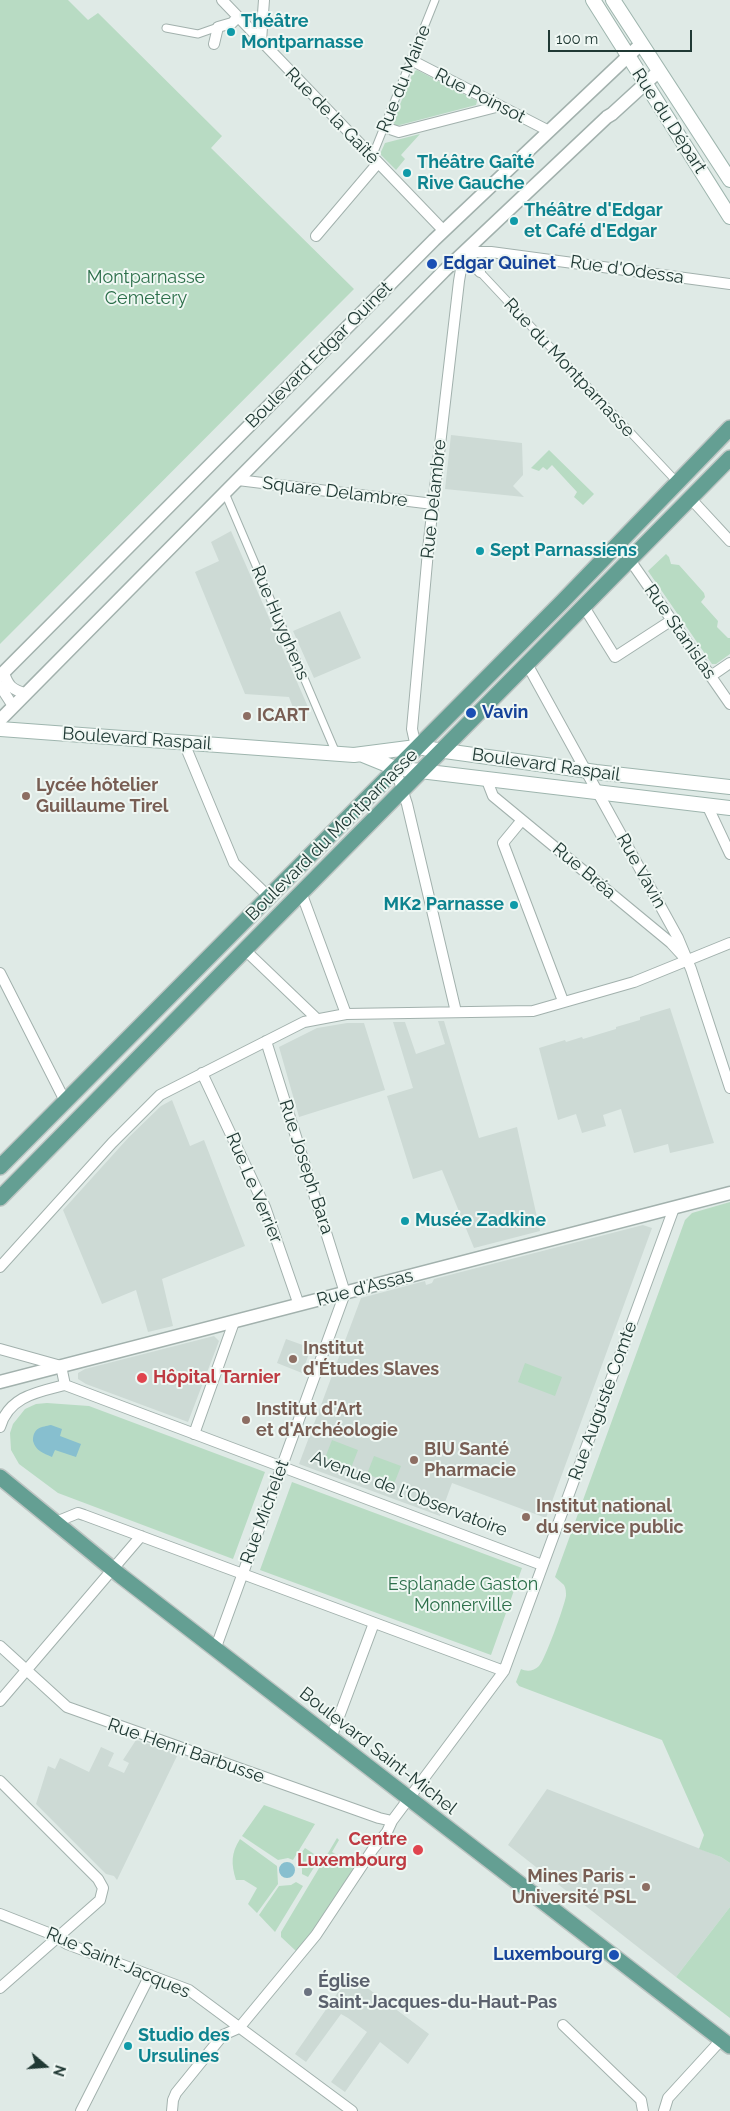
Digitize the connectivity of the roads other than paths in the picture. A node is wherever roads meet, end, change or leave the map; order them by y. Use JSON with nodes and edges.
{"nodes":[{"id":1,"x":222,"y":0,"type":"edge"},
{"id":2,"x":264,"y":0,"type":"edge"},
{"id":3,"x":435,"y":0,"type":"edge"},
{"id":4,"x":593,"y":0,"type":"edge"},
{"id":5,"x":613,"y":0,"type":"edge"},
{"id":6,"x":238,"y":17,"type":"junction"},
{"id":7,"x":218,"y":27,"type":"junction"},
{"id":8,"x":166,"y":28,"type":"dead end"},
{"id":9,"x":261,"y":42,"type":"junction"},
{"id":10,"x":214,"y":44,"type":"dead end"},
{"id":11,"x":642,"y":44,"type":"junction"},
{"id":12,"x":627,"y":56,"type":"junction"},
{"id":13,"x":412,"y":60,"type":"junction"},
{"id":14,"x":659,"y":71,"type":"junction"},
{"id":15,"x":645,"y":83,"type":"junction"},
{"id":16,"x":500,"y":106,"type":"junction"},
{"id":17,"x":384,"y":127,"type":"junction"},
{"id":18,"x":549,"y":132,"type":"junction"},
{"id":19,"x":375,"y":160,"type":"junction"},
{"id":20,"x":730,"y":180,"type":"edge"},
{"id":21,"x":730,"y":216,"type":"edge"},
{"id":22,"x":444,"y":230,"type":"junction"},
{"id":23,"x":316,"y":236,"type":"dead end"},
{"id":24,"x":464,"y":252,"type":"junction"},
{"id":25,"x":480,"y":272,"type":"joint"},
{"id":26,"x":730,"y":284,"type":"edge"},
{"id":27,"x":730,"y":428,"type":"edge"},
{"id":28,"x":730,"y":458,"type":"edge"},
{"id":29,"x":238,"y":480,"type":"junction"},
{"id":30,"x":677,"y":482,"type":"junction"},
{"id":31,"x":225,"y":492,"type":"junction"},
{"id":32,"x":691,"y":499,"type":"junction"},
{"id":33,"x":433,"y":504,"type":"junction"},
{"id":34,"x":730,"y":541,"type":"edge"},
{"id":35,"x":630,"y":560,"type":"junction"},
{"id":36,"x":584,"y":607,"type":"junction"},
{"id":37,"x":672,"y":620,"type":"junction"},
{"id":38,"x":730,"y":663,"type":"edge"},
{"id":39,"x":527,"y":664,"type":"junction"},
{"id":40,"x":2,"y":675,"type":"edge"},
{"id":41,"x":711,"y":676,"type":"junction"},
{"id":42,"x":0,"y":686,"type":"edge"},
{"id":43,"x":25,"y":694,"type":"junction"},
{"id":44,"x":730,"y":704,"type":"edge"},
{"id":45,"x":13,"y":706,"type":"junction"},
{"id":46,"x":0,"y":720,"type":"edge"},
{"id":47,"x":0,"y":729,"type":"edge"},
{"id":48,"x":184,"y":743,"type":"junction"},
{"id":49,"x":416,"y":747,"type":"junction"},
{"id":50,"x":442,"y":751,"type":"junction"},
{"id":51,"x":336,"y":754,"type":"junction"},
{"id":52,"x":363,"y":755,"type":"junction"},
{"id":53,"x":395,"y":768,"type":"junction"},
{"id":54,"x":423,"y":770,"type":"junction"},
{"id":55,"x":584,"y":770,"type":"junction"},
{"id":56,"x":486,"y":778,"type":"junction"},
{"id":57,"x":730,"y":787,"type":"edge"},
{"id":58,"x":404,"y":790,"type":"junction"},
{"id":59,"x":597,"y":792,"type":"junction"},
{"id":60,"x":708,"y":805,"type":"junction"},
{"id":61,"x":730,"y":808,"type":"edge"},
{"id":62,"x":522,"y":820,"type":"junction"},
{"id":63,"x":730,"y":854,"type":"edge"},
{"id":64,"x":301,"y":892,"type":"junction"},
{"id":65,"x":268,"y":896,"type":"junction"},
{"id":66,"x":730,"y":943,"type":"edge"},
{"id":67,"x":245,"y":950,"type":"junction"},
{"id":68,"x":688,"y":961,"type":"junction"},
{"id":69,"x":0,"y":973,"type":"edge"},
{"id":70,"x":563,"y":1001,"type":"junction"},
{"id":71,"x":456,"y":1012,"type":"junction"},
{"id":72,"x":346,"y":1014,"type":"junction"},
{"id":73,"x":316,"y":1018,"type":"junction"},
{"id":74,"x":266,"y":1041,"type":"junction"},
{"id":75,"x":202,"y":1073,"type":"junction"},
{"id":76,"x":730,"y":1088,"type":"edge"},
{"id":77,"x":66,"y":1101,"type":"junction"},
{"id":78,"x":0,"y":1167,"type":"edge"},
{"id":79,"x":730,"y":1193,"type":"edge"},
{"id":80,"x":0,"y":1198,"type":"edge"},
{"id":81,"x":674,"y":1208,"type":"junction"},
{"id":82,"x":0,"y":1267,"type":"edge"},
{"id":83,"x":345,"y":1293,"type":"junction"},
{"id":84,"x":300,"y":1305,"type":"junction"},
{"id":85,"x":234,"y":1322,"type":"junction"},
{"id":86,"x":0,"y":1349,"type":"edge"},
{"id":87,"x":61,"y":1366,"type":"junction"},
{"id":88,"x":0,"y":1382,"type":"edge"},
{"id":89,"x":65,"y":1385,"type":"junction"},
{"id":90,"x":0,"y":1427,"type":"edge"},
{"id":91,"x":194,"y":1434,"type":"junction"},
{"id":92,"x":282,"y":1467,"type":"junction"},
{"id":93,"x":2,"y":1476,"type":"edge"},
{"id":94,"x":56,"y":1522,"type":"junction"},
{"id":95,"x":141,"y":1536,"type":"junction"},
{"id":96,"x":542,"y":1565,"type":"junction"},
{"id":97,"x":114,"y":1569,"type":"junction"},
{"id":98,"x":243,"y":1574,"type":"junction"},
{"id":99,"x":374,"y":1623,"type":"junction"},
{"id":100,"x":0,"y":1646,"type":"edge"},
{"id":101,"x":216,"y":1647,"type":"junction"},
{"id":102,"x":27,"y":1670,"type":"junction"},
{"id":103,"x":504,"y":1671,"type":"junction"},
{"id":104,"x":0,"y":1701,"type":"edge"},
{"id":105,"x":331,"y":1738,"type":"junction"},
{"id":106,"x":0,"y":1781,"type":"edge"},
{"id":107,"x":409,"y":1799,"type":"junction"},
{"id":108,"x":392,"y":1820,"type":"junction"},
{"id":109,"x":0,"y":1914,"type":"edge"},
{"id":110,"x":58,"y":1938,"type":"junction"},
{"id":111,"x":150,"y":1975,"type":"junction"},
{"id":112,"x":0,"y":1988,"type":"edge"},
{"id":113,"x":563,"y":2026,"type":"dead end"},
{"id":114,"x":238,"y":2028,"type":"junction"},
{"id":115,"x":726,"y":2042,"type":"edge"},
{"id":116,"x":81,"y":2111,"type":"edge"},
{"id":117,"x":172,"y":2111,"type":"edge"},
{"id":118,"x":352,"y":2111,"type":"edge"},
{"id":119,"x":643,"y":2111,"type":"edge"},
{"id":120,"x":664,"y":2111,"type":"edge"}],
"edges":[{"from":1,"to":6,"type":"street","name":"Rue de la Gaîté"},
{"from":2,"to":9,"type":"street"},
{"from":3,"to":13,"type":"street","name":"Rue du Maine"},
{"from":4,"to":12,"type":"main road","name":"Rue du Départ"},
{"from":5,"to":11,"type":"main road","name":"Rue du Départ"},
{"from":6,"to":7,"type":"street"},
{"from":6,"to":9,"type":"street","name":"Rue de la Gaîté"},
{"from":7,"to":8,"type":"street"},
{"from":7,"to":10,"type":"street"},
{"from":9,"to":19,"type":"street","name":"Rue de la Gaîté"},
{"from":11,"to":12,"type":"street","name":"Boulevard Edgar Quinet"},
{"from":11,"to":14,"type":"main road","name":"Rue du Départ"},
{"from":12,"to":15,"type":"main road","name":"Rue du Départ"},
{"from":12,"to":18,"type":"street","name":"Boulevard Edgar Quinet"},
{"from":13,"to":16,"type":"street","name":"Rue Poinsot"},
{"from":13,"to":17,"type":"street","name":"Rue du Maine"},
{"from":14,"to":15,"type":"street","name":"Boulevard Edgar Quinet"},
{"from":14,"to":20,"type":"main road","name":"Rue du Départ"},
{"from":15,"to":21,"type":"main road","name":"Rue du Départ"},
{"from":15,"to":24,"type":"street","name":"Boulevard Edgar Quinet"},
{"from":16,"to":17,"type":"street"},
{"from":16,"to":18,"type":"street","name":"Rue Poinsot"},
{"from":17,"to":19,"type":"street","name":"Rue du Maine"},
{"from":18,"to":22,"type":"street","name":"Boulevard Edgar Quinet"},
{"from":19,"to":22,"type":"street","name":"Rue de la Gaîté"},
{"from":19,"to":23,"type":"street"},
{"from":22,"to":40,"type":"street","name":"Boulevard Edgar Quinet"},
{"from":24,"to":25,"type":"street","name":"Rue du Montparnasse"},
{"from":24,"to":26,"type":"street","name":"Rue d'Odessa"},
{"from":24,"to":29,"type":"street","name":"Boulevard Edgar Quinet"},
{"from":24,"to":33,"type":"street","name":"Rue Delambre"},
{"from":25,"to":30,"type":"street","name":"Rue du Montparnasse"},
{"from":27,"to":30,"type":"main road","name":"Boulevard du Montparnasse"},
{"from":28,"to":32,"type":"main road","name":"Boulevard du Montparnasse"},
{"from":29,"to":31,"type":"street","name":"Boulevard Edgar Quinet"},
{"from":29,"to":33,"type":"street","name":"Square Delambre"},
{"from":30,"to":32,"type":"main road"},
{"from":30,"to":49,"type":"main road","name":"Boulevard du Montparnasse"},
{"from":31,"to":43,"type":"street","name":"Boulevard Edgar Quinet"},
{"from":31,"to":51,"type":"street","name":"Rue Huyghens"},
{"from":32,"to":34,"type":"street"},
{"from":32,"to":35,"type":"main road","name":"Boulevard du Montparnasse"},
{"from":33,"to":49,"type":"street","name":"Rue Delambre"},
{"from":35,"to":36,"type":"main road","name":"Boulevard du Montparnasse"},
{"from":35,"to":37,"type":"street","name":"Rue Stanislas"},
{"from":36,"to":37,"type":"street"},
{"from":36,"to":39,"type":"main road","name":"Boulevard du Montparnasse"},
{"from":37,"to":41,"type":"street","name":"Rue Stanislas"},
{"from":38,"to":41,"type":"street"},
{"from":39,"to":50,"type":"main road","name":"Boulevard du Montparnasse"},
{"from":39,"to":55,"type":"street","name":"Rue Vavin"},
{"from":40,"to":43,"type":"street","name":"Boulevard Edgar Quinet"},
{"from":41,"to":44,"type":"street","name":"Rue Stanislas"},
{"from":42,"to":45,"type":"street"},
{"from":43,"to":45,"type":"street","name":"Boulevard Edgar Quinet"},
{"from":45,"to":46,"type":"street","name":"Boulevard Edgar Quinet"},
{"from":47,"to":48,"type":"main road","name":"Boulevard Raspail"},
{"from":48,"to":51,"type":"main road","name":"Boulevard Raspail"},
{"from":48,"to":65,"type":"street"},
{"from":49,"to":50,"type":"main road","name":"Boulevard Raspail"},
{"from":49,"to":52,"type":"main road","name":"Boulevard Raspail"},
{"from":49,"to":53,"type":"main road","name":"Boulevard du Montparnasse"},
{"from":50,"to":54,"type":"main road","name":"Boulevard du Montparnasse"},
{"from":50,"to":55,"type":"main road","name":"Boulevard Raspail"},
{"from":51,"to":52,"type":"main road","name":"Boulevard Raspail"},
{"from":52,"to":53,"type":"main road","name":"Boulevard Raspail"},
{"from":53,"to":54,"type":"main road","name":"Boulevard Raspail"},
{"from":53,"to":58,"type":"street"},
{"from":53,"to":65,"type":"main road","name":"Boulevard du Montparnasse"},
{"from":54,"to":56,"type":"main road","name":"Boulevard Raspail"},
{"from":54,"to":58,"type":"main road","name":"Boulevard du Montparnasse"},
{"from":55,"to":57,"type":"main road","name":"Boulevard Raspail"},
{"from":55,"to":59,"type":"street","name":"Rue Vavin"},
{"from":56,"to":59,"type":"main road","name":"Boulevard Raspail"},
{"from":56,"to":62,"type":"street","name":"Rue Bréa"},
{"from":58,"to":64,"type":"main road","name":"Boulevard du Montparnasse"},
{"from":58,"to":71,"type":"street"},
{"from":59,"to":60,"type":"main road","name":"Boulevard Raspail"},
{"from":59,"to":68,"type":"street","name":"Rue Vavin"},
{"from":60,"to":61,"type":"main road","name":"Boulevard Raspail"},
{"from":60,"to":63,"type":"street"},
{"from":62,"to":68,"type":"street","name":"Rue Bréa"},
{"from":62,"to":70,"type":"street"},
{"from":64,"to":67,"type":"main road","name":"Boulevard du Montparnasse"},
{"from":64,"to":72,"type":"street"},
{"from":65,"to":77,"type":"main road","name":"Boulevard du Montparnasse"},
{"from":66,"to":68,"type":"street"},
{"from":67,"to":73,"type":"street"},
{"from":67,"to":80,"type":"main road","name":"Boulevard du Montparnasse"},
{"from":68,"to":70,"type":"street"},
{"from":68,"to":76,"type":"street","name":"Rue Vavin"},
{"from":69,"to":77,"type":"street"},
{"from":70,"to":71,"type":"street"},
{"from":71,"to":72,"type":"street"},
{"from":72,"to":73,"type":"street"},
{"from":73,"to":74,"type":"street"},
{"from":74,"to":75,"type":"street"},
{"from":74,"to":83,"type":"street","name":"Rue Joseph Bara"},
{"from":75,"to":82,"type":"street"},
{"from":75,"to":84,"type":"street","name":"Rue Le Verrier"},
{"from":77,"to":78,"type":"main road","name":"Boulevard du Montparnasse"},
{"from":79,"to":81,"type":"street","name":"Rue d'Assas"},
{"from":81,"to":83,"type":"street","name":"Rue d'Assas"},
{"from":81,"to":96,"type":"street","name":"Rue Auguste Comte"},
{"from":83,"to":84,"type":"street","name":"Rue d'Assas"},
{"from":83,"to":92,"type":"street","name":"Rue Michelet"},
{"from":84,"to":85,"type":"street","name":"Rue d'Assas"},
{"from":85,"to":87,"type":"street","name":"Rue d'Assas"},
{"from":85,"to":91,"type":"street"},
{"from":86,"to":87,"type":"street"},
{"from":87,"to":88,"type":"street","name":"Rue d'Assas"},
{"from":87,"to":89,"type":"street"},
{"from":89,"to":90,"type":"street"},
{"from":89,"to":91,"type":"street","name":"Avenue de l'Observatoire"},
{"from":91,"to":92,"type":"street","name":"Avenue de l'Observatoire"},
{"from":92,"to":96,"type":"street","name":"Avenue de l'Observatoire"},
{"from":92,"to":98,"type":"street","name":"Rue Michelet"},
{"from":93,"to":94,"type":"main road","name":"Boulevard Saint-Michel"},
{"from":94,"to":95,"type":"street"},
{"from":94,"to":97,"type":"main road","name":"Boulevard Saint-Michel"},
{"from":95,"to":97,"type":"street"},
{"from":95,"to":98,"type":"street"},
{"from":96,"to":103,"type":"street","name":"Rue Auguste Comte"},
{"from":97,"to":101,"type":"main road","name":"Boulevard Saint-Michel"},
{"from":97,"to":102,"type":"street"},
{"from":98,"to":99,"type":"street"},
{"from":98,"to":101,"type":"street","name":"Rue Michelet"},
{"from":99,"to":103,"type":"street"},
{"from":99,"to":105,"type":"street"},
{"from":100,"to":102,"type":"street","name":"Rue Henri Barbusse"},
{"from":101,"to":105,"type":"main road","name":"Boulevard Saint-Michel"},
{"from":102,"to":104,"type":"street"},
{"from":102,"to":108,"type":"street","name":"Rue Henri Barbusse"},
{"from":103,"to":107,"type":"street","name":"Rue Auguste Comte"},
{"from":105,"to":107,"type":"main road","name":"Boulevard Saint-Michel"},
{"from":106,"to":110,"type":"street"},
{"from":107,"to":108,"type":"street","name":"Rue Auguste Comte"},
{"from":107,"to":115,"type":"main road","name":"Boulevard Saint-Michel"},
{"from":108,"to":114,"type":"street","name":"Rue Auguste Comte"},
{"from":109,"to":110,"type":"street","name":"Rue Saint-Jacques"},
{"from":110,"to":111,"type":"street","name":"Rue Saint-Jacques"},
{"from":110,"to":112,"type":"street"},
{"from":111,"to":114,"type":"street","name":"Rue Saint-Jacques"},
{"from":111,"to":116,"type":"street"},
{"from":113,"to":119,"type":"street"},
{"from":114,"to":117,"type":"street","name":"Rue Auguste Comte"},
{"from":114,"to":118,"type":"street","name":"Rue Saint-Jacques"},
{"from":115,"to":120,"type":"street"}]}
